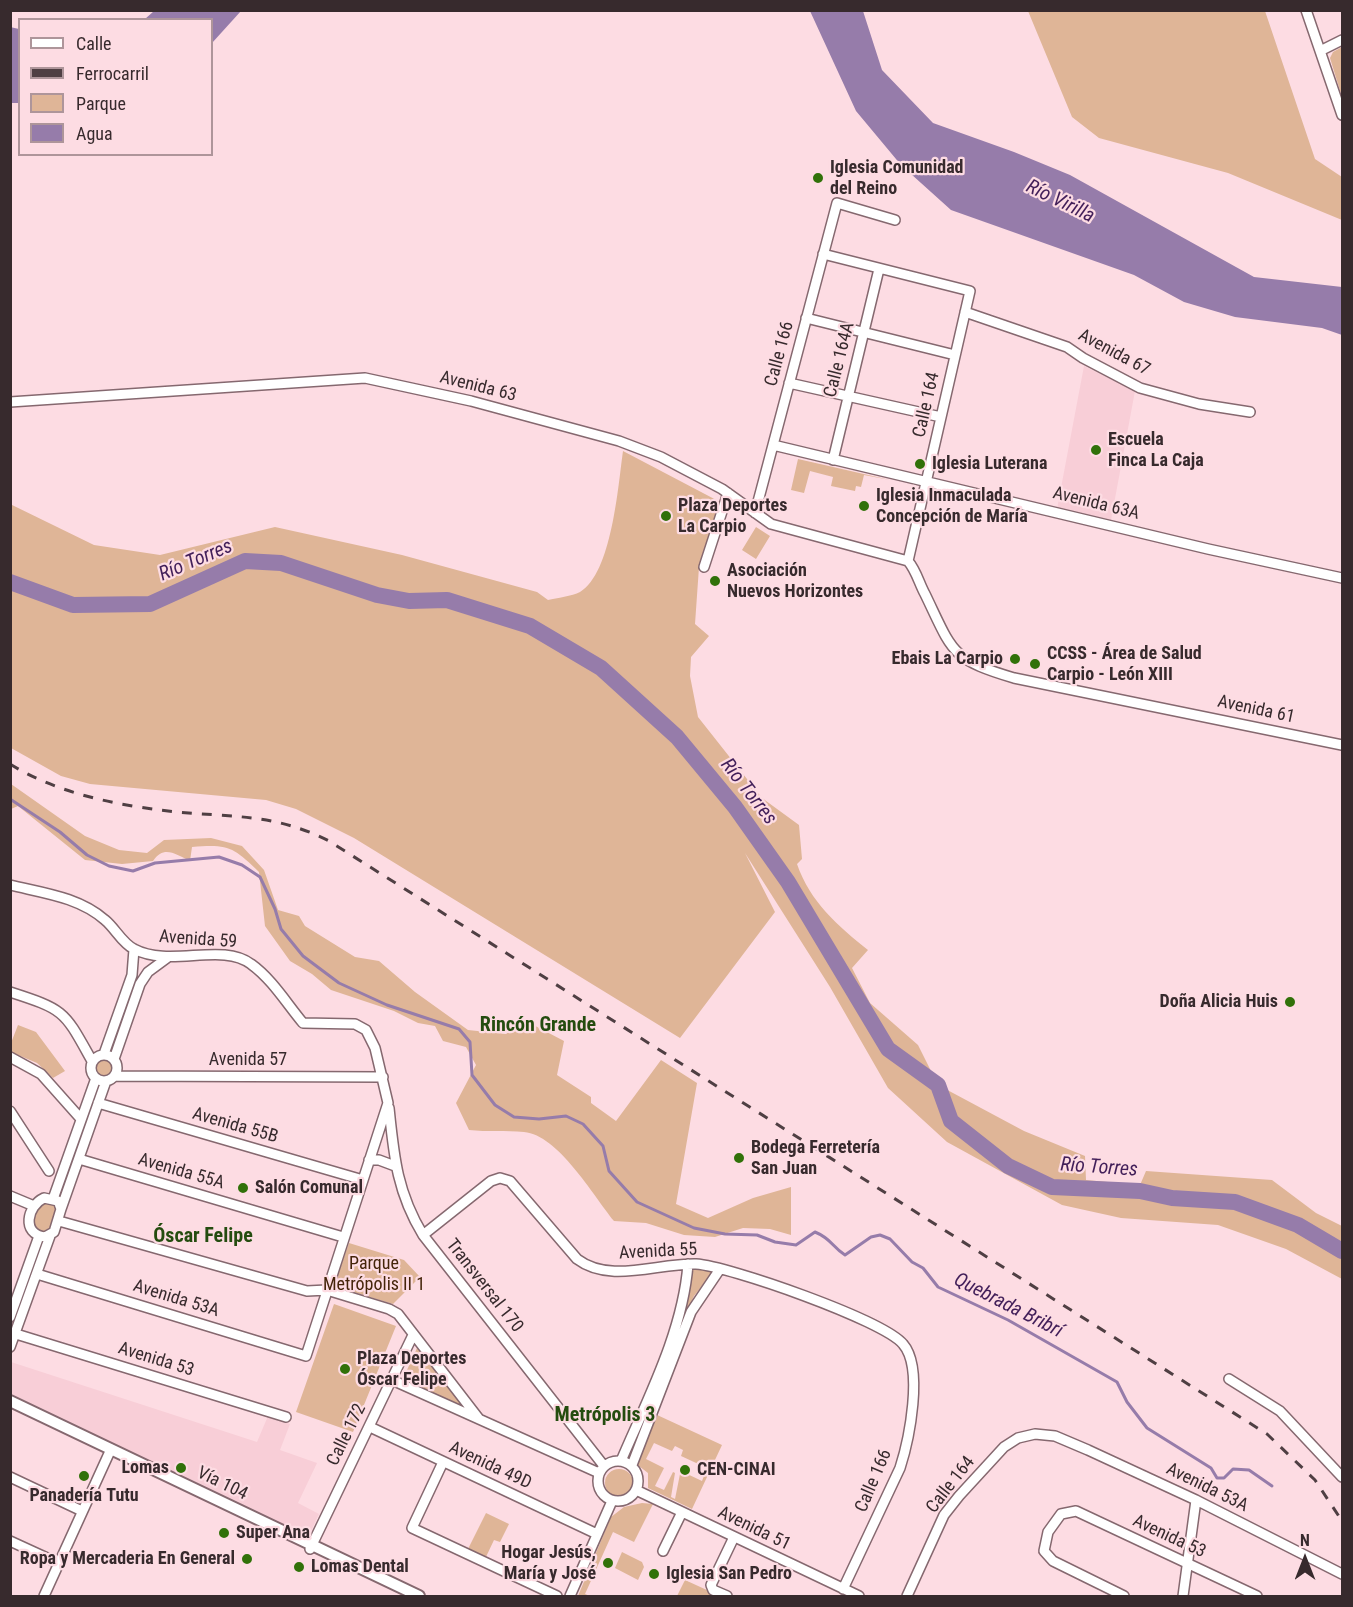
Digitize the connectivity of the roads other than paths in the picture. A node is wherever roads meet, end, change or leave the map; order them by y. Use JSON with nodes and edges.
{"nodes":[{"id":1,"x":1306,"y":10,"type":"edge"},
{"id":2,"x":1342,"y":40,"type":"edge"},
{"id":3,"x":1320,"y":51,"type":"junction"},
{"id":4,"x":1342,"y":115,"type":"edge"},
{"id":5,"x":895,"y":220,"type":"dead end"},
{"id":6,"x":823,"y":254,"type":"junction"},
{"id":7,"x":879,"y":269,"type":"junction"},
{"id":8,"x":965,"y":312,"type":"junction"},
{"id":9,"x":806,"y":318,"type":"junction"},
{"id":10,"x":864,"y":334,"type":"junction"},
{"id":11,"x":956,"y":355,"type":"junction"},
{"id":12,"x":789,"y":383,"type":"junction"},
{"id":13,"x":848,"y":398,"type":"junction"},
{"id":14,"x":10,"y":402,"type":"edge"},
{"id":15,"x":1250,"y":412,"type":"dead end"},
{"id":16,"x":941,"y":417,"type":"junction"},
{"id":17,"x":773,"y":445,"type":"junction"},
{"id":18,"x":833,"y":460,"type":"junction"},
{"id":19,"x":926,"y":482,"type":"junction"},
{"id":20,"x":728,"y":494,"type":"junction"},
{"id":21,"x":755,"y":513,"type":"junction"},
{"id":22,"x":908,"y":561,"type":"junction"},
{"id":23,"x":704,"y":567,"type":"dead end"},
{"id":24,"x":1342,"y":578,"type":"edge"},
{"id":25,"x":1342,"y":745,"type":"edge"},
{"id":26,"x":10,"y":885,"type":"edge"},
{"id":27,"x":134,"y":949,"type":"junction"},
{"id":28,"x":167,"y":958,"type":"junction"},
{"id":29,"x":134,"y":960,"type":"junction"},
{"id":30,"x":154,"y":967,"type":"junction"},
{"id":31,"x":10,"y":992,"type":"edge"},
{"id":32,"x":366,"y":1030,"type":"joint"},
{"id":33,"x":104,"y":1054,"type":"junction"},
{"id":34,"x":10,"y":1058,"type":"edge"},
{"id":35,"x":114,"y":1059,"type":"junction"},
{"id":36,"x":92,"y":1061,"type":"junction"},
{"id":37,"x":383,"y":1077,"type":"junction"},
{"id":38,"x":96,"y":1078,"type":"junction"},
{"id":39,"x":110,"y":1078,"type":"junction"},
{"id":40,"x":98,"y":1103,"type":"junction"},
{"id":41,"x":388,"y":1103,"type":"junction"},
{"id":42,"x":10,"y":1111,"type":"edge"},
{"id":43,"x":81,"y":1119,"type":"junction"},
{"id":44,"x":79,"y":1158,"type":"junction"},
{"id":45,"x":369,"y":1161,"type":"junction"},
{"id":46,"x":395,"y":1166,"type":"junction"},
{"id":47,"x":49,"y":1171,"type":"dead end"},
{"id":48,"x":363,"y":1180,"type":"junction"},
{"id":49,"x":10,"y":1196,"type":"edge"},
{"id":50,"x":53,"y":1199,"type":"junction"},
{"id":51,"x":34,"y":1206,"type":"junction"},
{"id":52,"x":62,"y":1209,"type":"junction"},
{"id":53,"x":59,"y":1221,"type":"junction"},
{"id":54,"x":423,"y":1235,"type":"junction"},
{"id":55,"x":39,"y":1236,"type":"junction"},
{"id":56,"x":50,"y":1236,"type":"junction"},
{"id":57,"x":343,"y":1237,"type":"junction"},
{"id":58,"x":688,"y":1264,"type":"junction"},
{"id":59,"x":720,"y":1269,"type":"junction"},
{"id":60,"x":37,"y":1274,"type":"junction"},
{"id":61,"x":327,"y":1290,"type":"junction"},
{"id":62,"x":10,"y":1317,"type":"edge"},
{"id":63,"x":16,"y":1334,"type":"junction"},
{"id":64,"x":413,"y":1335,"type":"junction"},
{"id":65,"x":904,"y":1344,"type":"joint"},
{"id":66,"x":10,"y":1347,"type":"edge"},
{"id":67,"x":1229,"y":1379,"type":"dead end"},
{"id":68,"x":392,"y":1380,"type":"junction"},
{"id":69,"x":10,"y":1401,"type":"edge"},
{"id":70,"x":10,"y":1406,"type":"edge"},
{"id":71,"x":286,"y":1417,"type":"dead end"},
{"id":72,"x":479,"y":1419,"type":"junction"},
{"id":73,"x":370,"y":1427,"type":"junction"},
{"id":74,"x":1055,"y":1436,"type":"joint"},
{"id":75,"x":110,"y":1451,"type":"junction"},
{"id":76,"x":621,"y":1461,"type":"junction"},
{"id":77,"x":443,"y":1462,"type":"junction"},
{"id":78,"x":632,"y":1465,"type":"junction"},
{"id":79,"x":602,"y":1469,"type":"junction"},
{"id":80,"x":10,"y":1477,"type":"edge"},
{"id":81,"x":1342,"y":1477,"type":"edge"},
{"id":82,"x":636,"y":1490,"type":"junction"},
{"id":83,"x":1196,"y":1500,"type":"junction"},
{"id":84,"x":612,"y":1501,"type":"junction"},
{"id":85,"x":82,"y":1511,"type":"junction"},
{"id":86,"x":682,"y":1512,"type":"junction"},
{"id":87,"x":597,"y":1534,"type":"junction"},
{"id":88,"x":734,"y":1538,"type":"junction"},
{"id":89,"x":10,"y":1541,"type":"edge"},
{"id":90,"x":311,"y":1547,"type":"junction"},
{"id":91,"x":663,"y":1551,"type":"dead end"},
{"id":92,"x":58,"y":1563,"type":"junction"},
{"id":93,"x":1187,"y":1564,"type":"junction"},
{"id":94,"x":1342,"y":1574,"type":"edge"},
{"id":95,"x":843,"y":1590,"type":"junction"},
{"id":96,"x":44,"y":1596,"type":"edge"},
{"id":97,"x":408,"y":1596,"type":"edge"},
{"id":98,"x":419,"y":1596,"type":"edge"},
{"id":99,"x":557,"y":1596,"type":"edge"},
{"id":100,"x":570,"y":1596,"type":"edge"},
{"id":101,"x":727,"y":1596,"type":"edge"},
{"id":102,"x":859,"y":1596,"type":"edge"},
{"id":103,"x":908,"y":1596,"type":"edge"},
{"id":104,"x":1124,"y":1596,"type":"edge"},
{"id":105,"x":1183,"y":1596,"type":"edge"},
{"id":106,"x":1257,"y":1596,"type":"edge"}],
"edges":[{"from":1,"to":3,"type":"street"},
{"from":2,"to":3,"type":"street"},
{"from":3,"to":4,"type":"street"},
{"from":5,"to":6,"type":"street","name":"Calle 166"},
{"from":6,"to":7,"type":"street"},
{"from":6,"to":9,"type":"street","name":"Calle 166"},
{"from":7,"to":8,"type":"street","name":"Calle 164"},
{"from":7,"to":10,"type":"street","name":"Calle 164A"},
{"from":8,"to":11,"type":"street","name":"Calle 164"},
{"from":8,"to":15,"type":"street","name":"Avenida 67"},
{"from":9,"to":10,"type":"street"},
{"from":9,"to":12,"type":"street","name":"Calle 166"},
{"from":10,"to":11,"type":"street"},
{"from":10,"to":13,"type":"street","name":"Calle 164A"},
{"from":11,"to":16,"type":"street","name":"Calle 164"},
{"from":12,"to":13,"type":"street"},
{"from":12,"to":17,"type":"street","name":"Calle 166"},
{"from":13,"to":16,"type":"street"},
{"from":13,"to":18,"type":"street","name":"Calle 164A"},
{"from":14,"to":20,"type":"street","name":"Avenida 63"},
{"from":16,"to":19,"type":"street","name":"Calle 164"},
{"from":17,"to":18,"type":"street","name":"Avenida 63A"},
{"from":17,"to":21,"type":"street","name":"Calle 166"},
{"from":18,"to":19,"type":"street","name":"Avenida 63A"},
{"from":19,"to":22,"type":"street","name":"Calle 164"},
{"from":19,"to":24,"type":"street","name":"Avenida 63A"},
{"from":20,"to":21,"type":"street","name":"Avenida 63"},
{"from":20,"to":23,"type":"street"},
{"from":21,"to":22,"type":"street","name":"Avenida 63"},
{"from":22,"to":25,"type":"street","name":"Avenida 61"},
{"from":26,"to":27,"type":"street","name":"Avenida 59"},
{"from":27,"to":28,"type":"street","name":"Avenida 59"},
{"from":27,"to":29,"type":"street"},
{"from":28,"to":30,"type":"street"},
{"from":28,"to":32,"type":"street","name":"Avenida 59"},
{"from":29,"to":30,"type":"street"},
{"from":29,"to":33,"type":"street"},
{"from":30,"to":35,"type":"street"},
{"from":31,"to":36,"type":"street"},
{"from":32,"to":37,"type":"street","name":"Transversal 170"},
{"from":33,"to":35,"type":"street"},
{"from":33,"to":36,"type":"street"},
{"from":34,"to":43,"type":"street"},
{"from":35,"to":39,"type":"street"},
{"from":36,"to":38,"type":"street"},
{"from":37,"to":39,"type":"street","name":"Avenida 57"},
{"from":37,"to":41,"type":"street","name":"Transversal 170"},
{"from":38,"to":39,"type":"street"},
{"from":38,"to":43,"type":"street"},
{"from":39,"to":40,"type":"street"},
{"from":40,"to":44,"type":"street"},
{"from":40,"to":48,"type":"street","name":"Avenida 55B"},
{"from":41,"to":45,"type":"street"},
{"from":41,"to":46,"type":"street","name":"Transversal 170"},
{"from":42,"to":47,"type":"street"},
{"from":43,"to":50,"type":"street"},
{"from":44,"to":52,"type":"street"},
{"from":44,"to":57,"type":"street","name":"Avenida 55A"},
{"from":45,"to":46,"type":"street"},
{"from":45,"to":48,"type":"street"},
{"from":46,"to":54,"type":"street","name":"Transversal 170"},
{"from":48,"to":57,"type":"street"},
{"from":49,"to":51,"type":"street"},
{"from":50,"to":51,"type":"street"},
{"from":50,"to":52,"type":"street"},
{"from":51,"to":55,"type":"street"},
{"from":52,"to":53,"type":"street"},
{"from":53,"to":56,"type":"street"},
{"from":53,"to":61,"type":"street"},
{"from":54,"to":58,"type":"street","name":"Avenida 55"},
{"from":54,"to":79,"type":"street","name":"Transversal 170"},
{"from":55,"to":56,"type":"street"},
{"from":55,"to":62,"type":"street"},
{"from":56,"to":60,"type":"street"},
{"from":57,"to":61,"type":"street"},
{"from":58,"to":59,"type":"street","name":"Avenida 55"},
{"from":58,"to":76,"type":"street"},
{"from":59,"to":65,"type":"street","name":"Avenida 55"},
{"from":59,"to":78,"type":"street"},
{"from":60,"to":61,"type":"street","name":"Avenida 53A"},
{"from":60,"to":63,"type":"street"},
{"from":61,"to":64,"type":"street"},
{"from":63,"to":66,"type":"street"},
{"from":63,"to":71,"type":"street","name":"Avenida 53"},
{"from":64,"to":68,"type":"street","name":"Calle 172"},
{"from":64,"to":72,"type":"street"},
{"from":65,"to":95,"type":"street","name":"Calle 166"},
{"from":67,"to":81,"type":"street"},
{"from":68,"to":72,"type":"street"},
{"from":68,"to":73,"type":"street","name":"Calle 172"},
{"from":69,"to":75,"type":"main road","name":"Vía 104"},
{"from":70,"to":75,"type":"main road","name":"Vía 104"},
{"from":72,"to":79,"type":"street"},
{"from":73,"to":77,"type":"street","name":"Avenida 49D"},
{"from":73,"to":90,"type":"street","name":"Calle 172"},
{"from":74,"to":83,"type":"street","name":"Avenida 53A"},
{"from":74,"to":103,"type":"street","name":"Calle 164"},
{"from":75,"to":85,"type":"street"},
{"from":75,"to":90,"type":"main road","name":"Vía 104"},
{"from":76,"to":78,"type":"street"},
{"from":76,"to":79,"type":"street"},
{"from":77,"to":87,"type":"street","name":"Avenida 49D"},
{"from":77,"to":99,"type":"street"},
{"from":78,"to":82,"type":"street"},
{"from":79,"to":84,"type":"street"},
{"from":80,"to":85,"type":"street"},
{"from":82,"to":84,"type":"street"},
{"from":82,"to":86,"type":"street","name":"Avenida 51"},
{"from":83,"to":93,"type":"street"},
{"from":83,"to":94,"type":"street","name":"Avenida 53A"},
{"from":84,"to":87,"type":"street"},
{"from":85,"to":92,"type":"street"},
{"from":86,"to":88,"type":"street","name":"Avenida 51"},
{"from":86,"to":91,"type":"street"},
{"from":87,"to":100,"type":"street"},
{"from":88,"to":95,"type":"street","name":"Avenida 51"},
{"from":88,"to":101,"type":"street"},
{"from":89,"to":92,"type":"street"},
{"from":90,"to":97,"type":"main road","name":"Vía 104"},
{"from":90,"to":98,"type":"main road","name":"Vía 104"},
{"from":92,"to":96,"type":"street"},
{"from":93,"to":104,"type":"street","name":"Avenida 53"},
{"from":93,"to":105,"type":"street"},
{"from":93,"to":106,"type":"street","name":"Avenida 53"},
{"from":95,"to":102,"type":"street","name":"Avenida 51"}]}
